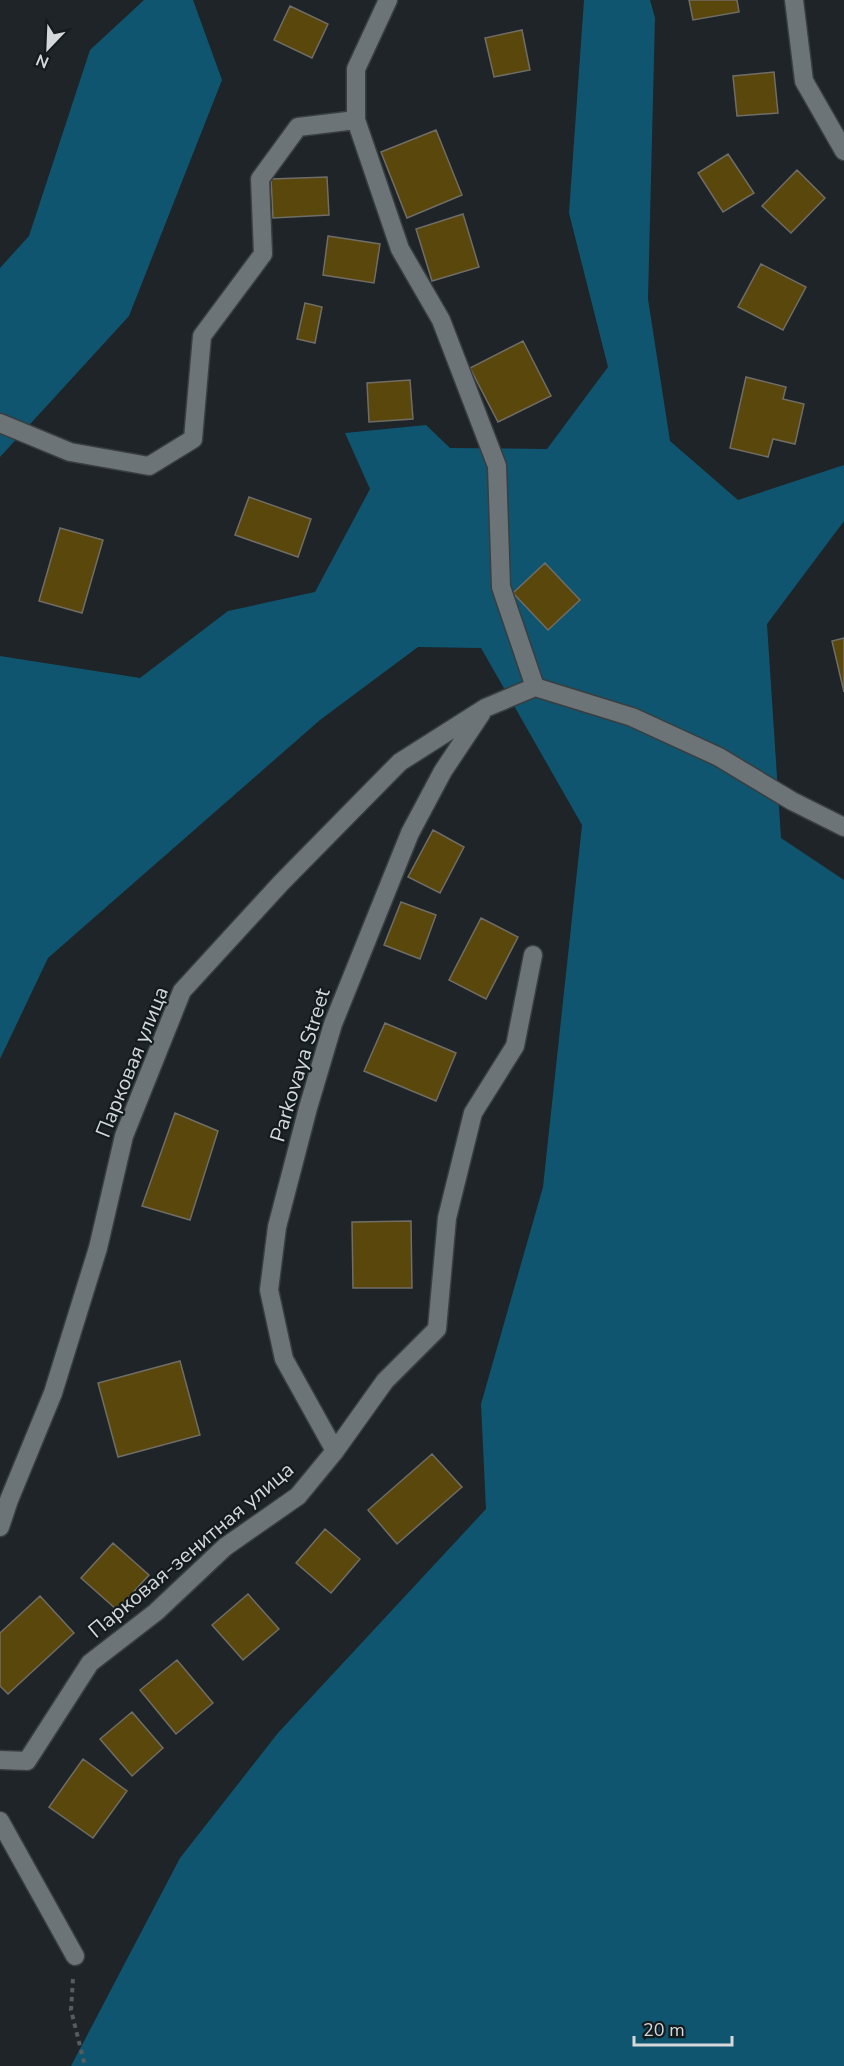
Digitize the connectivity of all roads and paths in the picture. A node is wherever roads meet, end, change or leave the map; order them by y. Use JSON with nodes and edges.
{"nodes":[{"id":1,"x":388,"y":0,"type":"edge"},
{"id":2,"x":794,"y":0,"type":"edge"},
{"id":3,"x":356,"y":120,"type":"junction"},
{"id":4,"x":844,"y":151,"type":"edge"},
{"id":5,"x":0,"y":423,"type":"edge"},
{"id":6,"x":535,"y":687,"type":"junction"},
{"id":7,"x":485,"y":708,"type":"junction"},
{"id":8,"x":844,"y":827,"type":"edge"},
{"id":9,"x":533,"y":955,"type":"dead end"},
{"id":10,"x":335,"y":1451,"type":"junction"},
{"id":11,"x":0,"y":1527,"type":"edge"},
{"id":12,"x":0,"y":1760,"type":"edge"},
{"id":13,"x":0,"y":1821,"type":"edge"},
{"id":14,"x":75,"y":1956,"type":"joint"},
{"id":15,"x":85,"y":2066,"type":"edge"}],
"edges":[{"from":1,"to":3,"type":"street"},
{"from":2,"to":4,"type":"street"},
{"from":3,"to":5,"type":"street"},
{"from":3,"to":6,"type":"street"},
{"from":6,"to":7,"type":"street","name":"Парковая улица"},
{"from":6,"to":8,"type":"street"},
{"from":7,"to":10,"type":"street","name":"Parkovaya Street"},
{"from":7,"to":11,"type":"street","name":"Парковая улица"},
{"from":9,"to":10,"type":"street","name":"Парковая-зенитная улица"},
{"from":10,"to":12,"type":"street","name":"Парковая-зенитная улица"},
{"from":13,"to":14,"type":"street"},
{"from":14,"to":15,"type":"path"}]}
